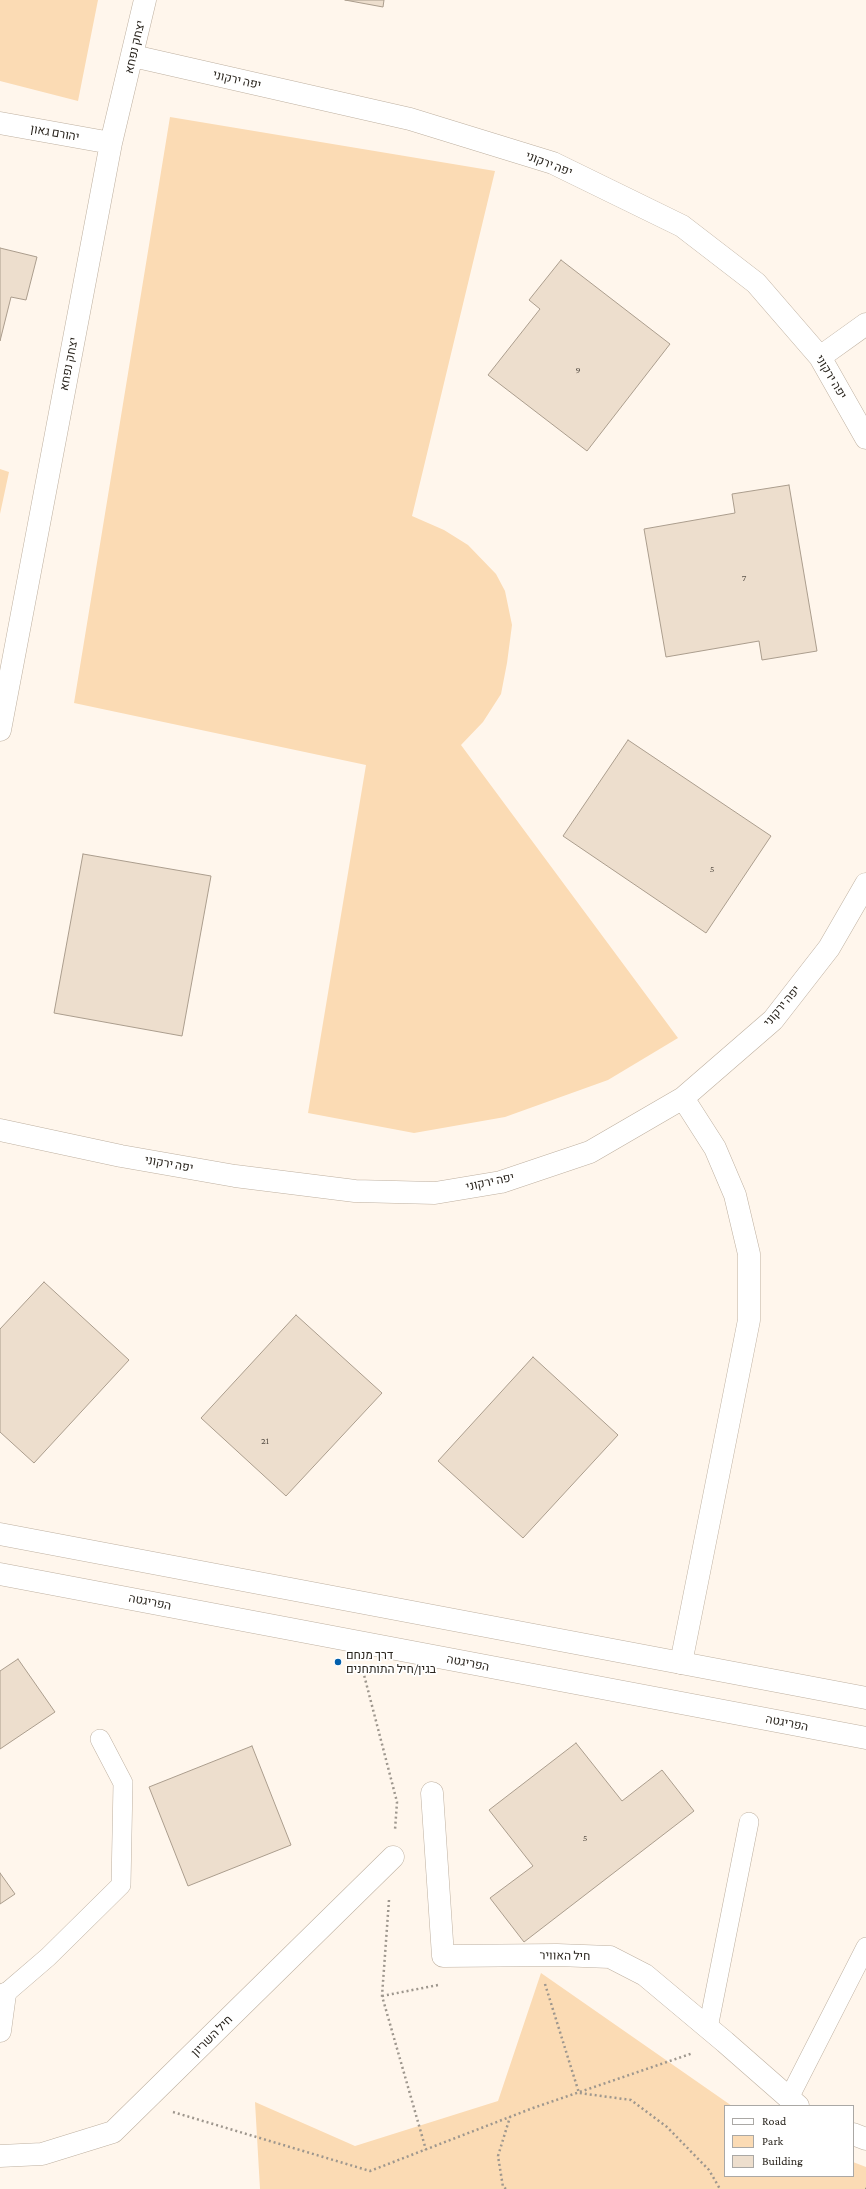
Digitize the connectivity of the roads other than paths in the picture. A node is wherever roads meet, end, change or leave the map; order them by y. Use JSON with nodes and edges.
{"nodes":[{"id":1,"x":145,"y":0,"type":"edge"},
{"id":2,"x":133,"y":56,"type":"junction"},
{"id":3,"x":0,"y":124,"type":"edge"},
{"id":4,"x":111,"y":143,"type":"junction"},
{"id":5,"x":866,"y":324,"type":"edge"},
{"id":6,"x":820,"y":357,"type":"junction"},
{"id":7,"x":866,"y":438,"type":"edge"},
{"id":8,"x":0,"y":730,"type":"edge"},
{"id":9,"x":866,"y":884,"type":"edge"},
{"id":10,"x":683,"y":1098,"type":"junction"},
{"id":11,"x":0,"y":1130,"type":"edge"},
{"id":12,"x":0,"y":1534,"type":"edge"},
{"id":13,"x":0,"y":1574,"type":"edge"},
{"id":14,"x":680,"y":1663,"type":"junction"},
{"id":15,"x":866,"y":1698,"type":"edge"},
{"id":16,"x":866,"y":1738,"type":"edge"},
{"id":17,"x":100,"y":1739,"type":"dead end"},
{"id":18,"x":432,"y":1793,"type":"dead end"},
{"id":19,"x":748,"y":1822,"type":"dead end"},
{"id":20,"x":393,"y":1857,"type":"dead end"},
{"id":21,"x":866,"y":1947,"type":"edge"},
{"id":22,"x":5,"y":1994,"type":"joint"},
{"id":23,"x":708,"y":2028,"type":"junction"},
{"id":24,"x":0,"y":2031,"type":"edge"},
{"id":25,"x":793,"y":2102,"type":"edge"},
{"id":26,"x":854,"y":2134,"type":"edge"},
{"id":27,"x":866,"y":2139,"type":"edge"},
{"id":28,"x":0,"y":2156,"type":"edge"}],
"edges":[{"from":1,"to":2,"type":"street","name":"יצחק נפחא"},
{"from":2,"to":4,"type":"street","name":"יצחק נפחא"},
{"from":2,"to":6,"type":"street","name":"יפה ירקוני"},
{"from":3,"to":4,"type":"street","name":"יהורם גאון"},
{"from":4,"to":8,"type":"street","name":"יצחק נפחא"},
{"from":5,"to":6,"type":"street"},
{"from":6,"to":7,"type":"street","name":"יפה ירקוני"},
{"from":9,"to":10,"type":"street","name":"יפה ירקוני"},
{"from":10,"to":11,"type":"street","name":"יפה ירקוני"},
{"from":10,"to":14,"type":"street"},
{"from":12,"to":14,"type":"street"},
{"from":13,"to":16,"type":"street","name":"הפריגטה"},
{"from":14,"to":15,"type":"street"},
{"from":17,"to":22,"type":"lane"},
{"from":18,"to":23,"type":"street","name":"חיל האוויר"},
{"from":19,"to":23,"type":"lane"},
{"from":20,"to":28,"type":"street","name":"חיל השריון"},
{"from":21,"to":25,"type":"lane"},
{"from":22,"to":24,"type":"street"},
{"from":23,"to":25,"type":"street","name":"חיל האוויר"},
{"from":26,"to":27,"type":"street"}]}
